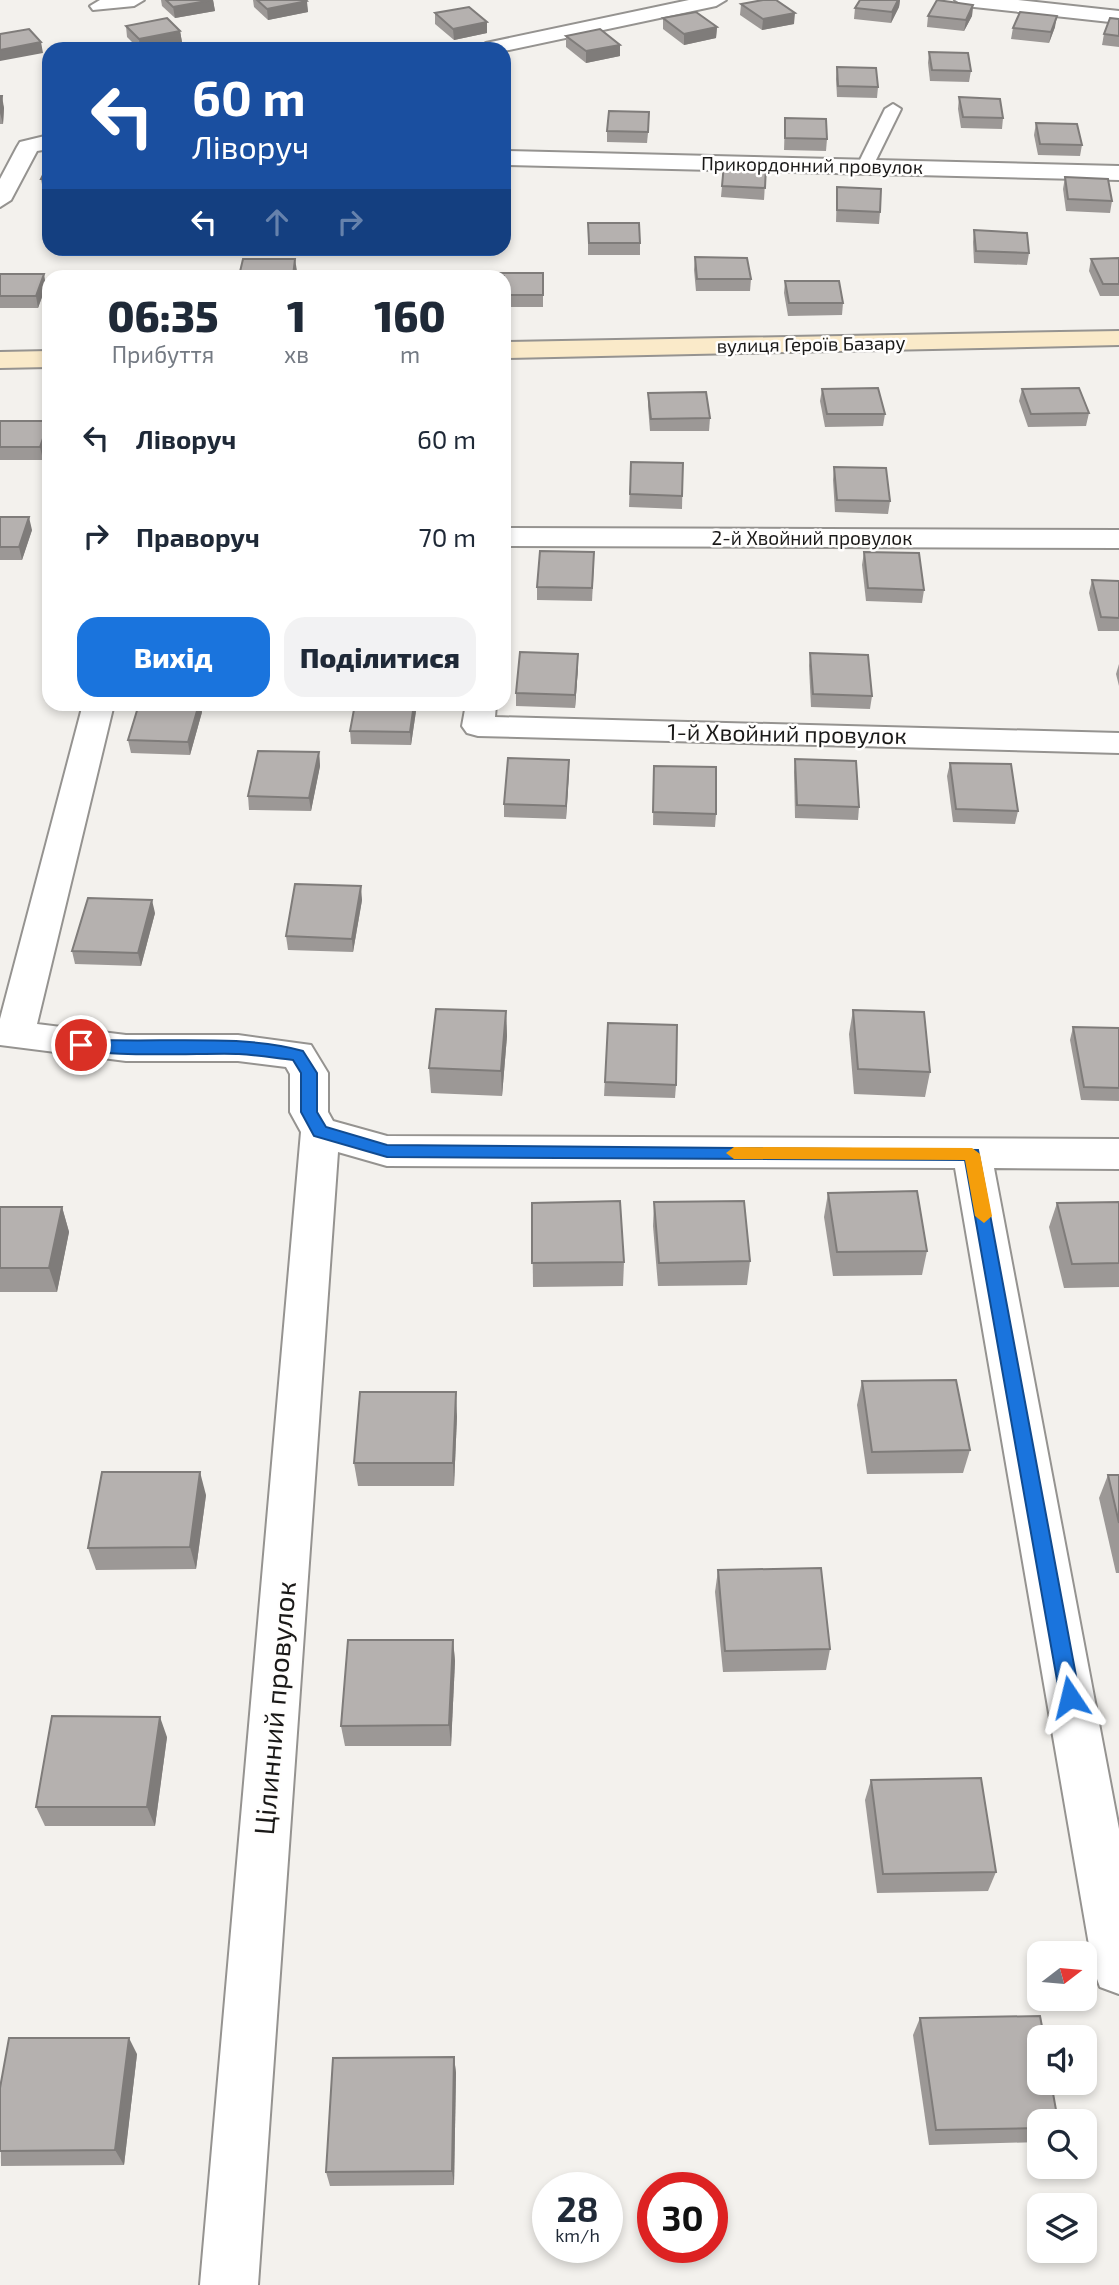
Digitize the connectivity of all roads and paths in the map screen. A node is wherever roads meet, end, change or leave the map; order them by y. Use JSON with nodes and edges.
{"nodes":[{"id":1,"x":134,"y":0,"type":"edge"},
{"id":2,"x":716,"y":0,"type":"edge"},
{"id":3,"x":965,"y":0,"type":"edge"},
{"id":4,"x":100,"y":6,"type":"dead end"},
{"id":5,"x":1119,"y":17,"type":"edge"},
{"id":6,"x":511,"y":44,"type":"edge"},
{"id":7,"x":893,"y":109,"type":"dead end"},
{"id":8,"x":42,"y":146,"type":"edge"},
{"id":9,"x":0,"y":149,"type":"edge"},
{"id":10,"x":511,"y":158,"type":"edge"},
{"id":11,"x":865,"y":166,"type":"junction"},
{"id":12,"x":1119,"y":173,"type":"edge"},
{"id":13,"x":0,"y":200,"type":"edge"},
{"id":14,"x":1119,"y":338,"type":"edge"},
{"id":15,"x":511,"y":350,"type":"edge"},
{"id":16,"x":42,"y":359,"type":"edge"},
{"id":17,"x":0,"y":360,"type":"edge"},
{"id":18,"x":511,"y":537,"type":"edge"},
{"id":19,"x":1119,"y":539,"type":"edge"},
{"id":20,"x":96,"y":711,"type":"edge"},
{"id":21,"x":480,"y":711,"type":"edge"},
{"id":22,"x":1119,"y":743,"type":"edge"},
{"id":23,"x":8,"y":1032,"type":"edge"},
{"id":24,"x":320,"y":1132,"type":"junction"},
{"id":25,"x":972,"y":1154,"type":"junction"},
{"id":26,"x":1119,"y":1154,"type":"edge"},
{"id":27,"x":1119,"y":1968,"type":"edge"},
{"id":28,"x":229,"y":2285,"type":"edge"}],
"edges":[{"from":1,"to":4,"type":"street"},
{"from":2,"to":6,"type":"street"},
{"from":3,"to":5,"type":"street"},
{"from":7,"to":11,"type":"lane"},
{"from":8,"to":9,"type":"street"},
{"from":8,"to":13,"type":"street"},
{"from":10,"to":11,"type":"street","name":"Прикордонний провулок"},
{"from":11,"to":12,"type":"street","name":"Прикордонний провулок"},
{"from":14,"to":15,"type":"main road","name":"вулиця Героїв Базару"},
{"from":16,"to":17,"type":"main road"},
{"from":18,"to":19,"type":"street","name":"2-й Хвойний провулок"},
{"from":20,"to":23,"type":"street"},
{"from":21,"to":22,"type":"street","name":"1-й Хвойний провулок"},
{"from":23,"to":24,"type":"street"},
{"from":24,"to":25,"type":"street"},
{"from":24,"to":28,"type":"street","name":"Цілинний провулок"},
{"from":25,"to":26,"type":"street"},
{"from":25,"to":27,"type":"street"}]}
